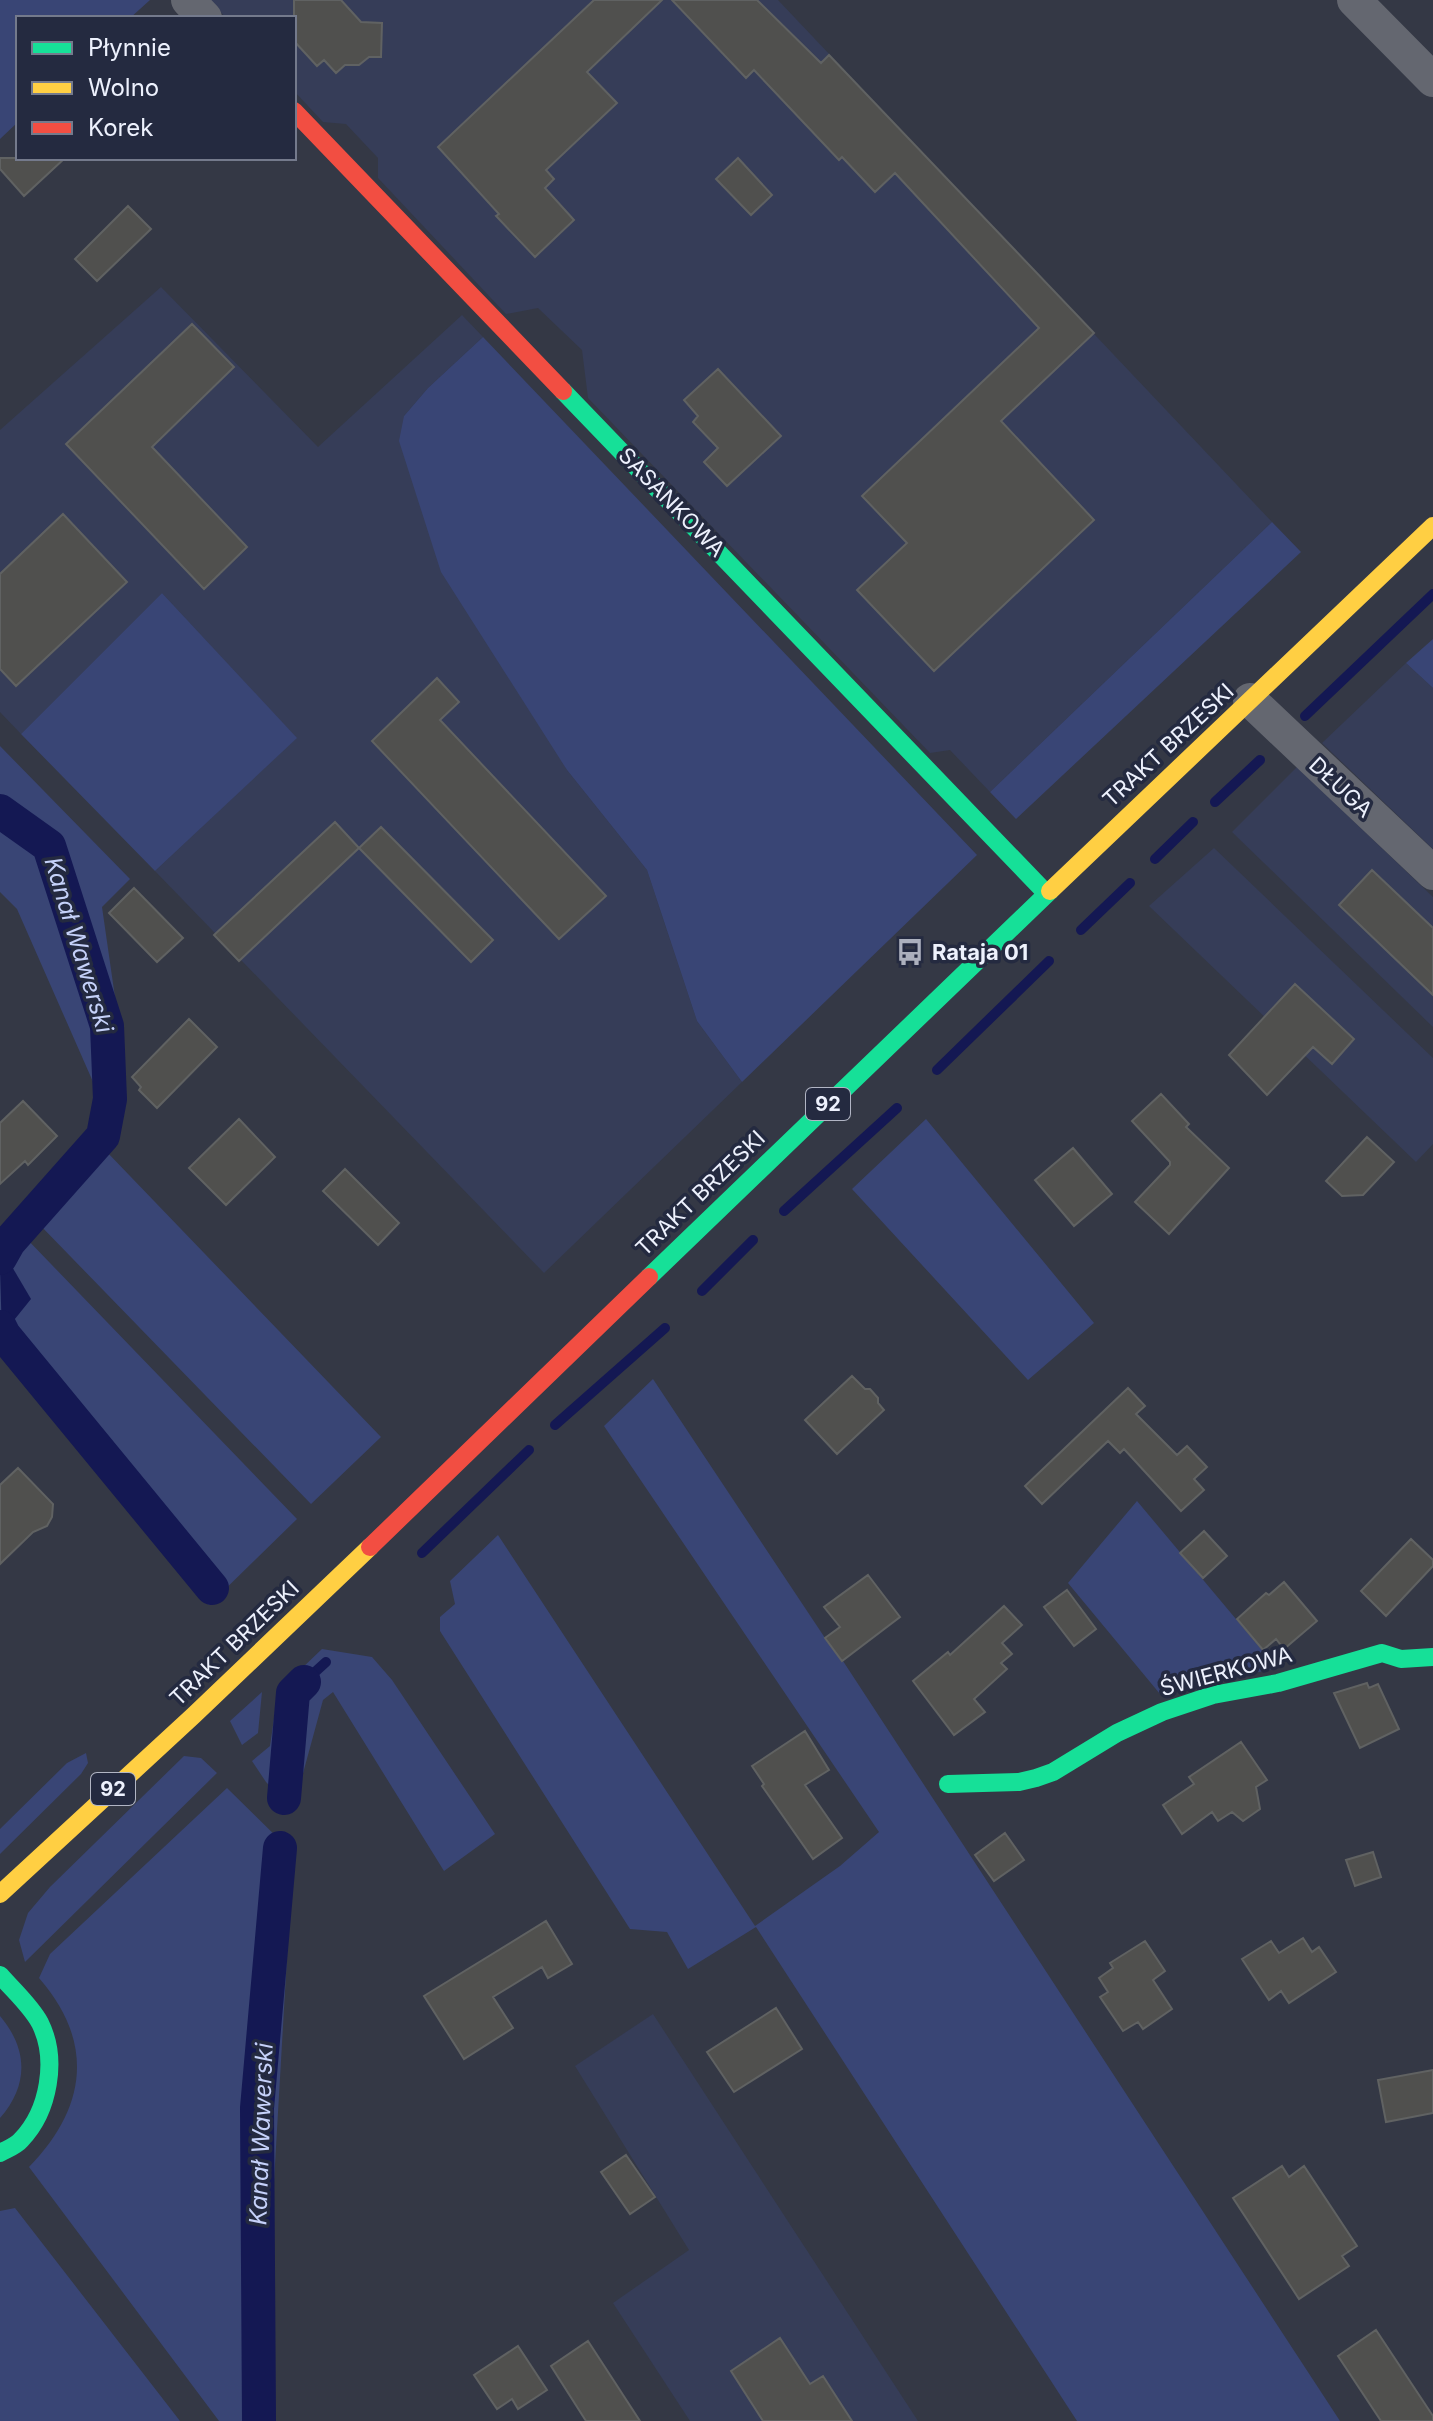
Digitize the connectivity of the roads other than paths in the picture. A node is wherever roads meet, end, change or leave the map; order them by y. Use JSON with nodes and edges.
{"nodes":[{"id":1,"x":188,"y":0,"type":"edge"},
{"id":2,"x":1354,"y":0,"type":"edge"},
{"id":3,"x":203,"y":16,"type":"edge"},
{"id":4,"x":1433,"y":80,"type":"edge"},
{"id":5,"x":296,"y":113,"type":"edge"},
{"id":6,"x":1433,"y":526,"type":"edge"},
{"id":7,"x":1250,"y":700,"type":"junction"},
{"id":8,"x":1433,"y":873,"type":"edge"},
{"id":9,"x":1047,"y":894,"type":"junction"},
{"id":10,"x":1433,"y":1657,"type":"edge"},
{"id":11,"x":948,"y":1784,"type":"dead end"},
{"id":12,"x":0,"y":1894,"type":"edge"},
{"id":13,"x":0,"y":1975,"type":"edge"},
{"id":14,"x":0,"y":2153,"type":"edge"}],
"edges":[{"from":1,"to":3,"type":"street"},
{"from":2,"to":4,"type":"street"},
{"from":5,"to":9,"type":"main road","name":"SASANKOWA"},
{"from":6,"to":7,"type":"main road","name":"TRAKT BRZESKI","number":"92"},
{"from":7,"to":8,"type":"street","name":"DŁUGA"},
{"from":7,"to":9,"type":"main road","name":"TRAKT BRZESKI","number":"92"},
{"from":9,"to":12,"type":"main road","name":"TRAKT BRZESKI","number":"92"},
{"from":10,"to":11,"type":"main road","name":"ŚWIERKOWA"},
{"from":13,"to":14,"type":"main road"}]}
